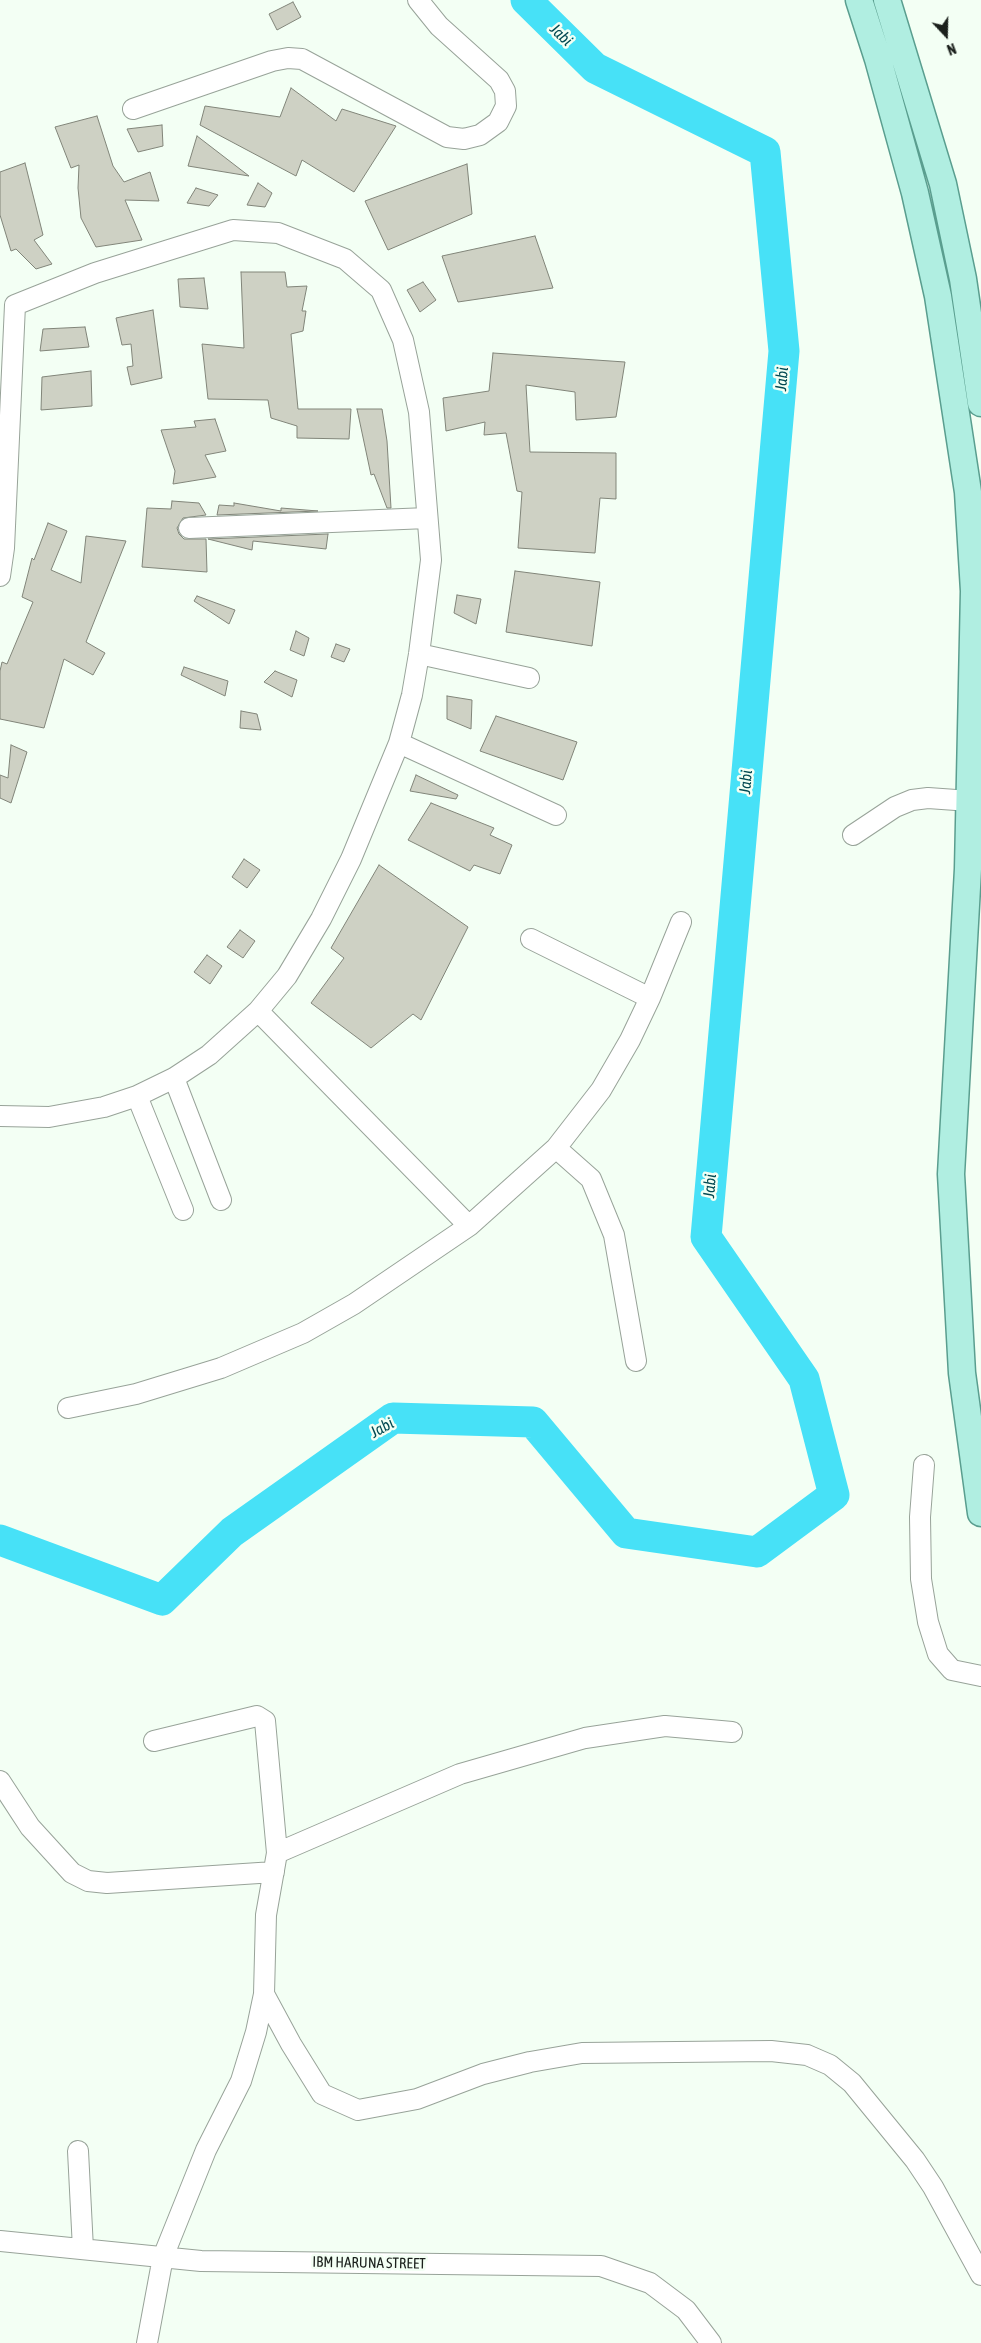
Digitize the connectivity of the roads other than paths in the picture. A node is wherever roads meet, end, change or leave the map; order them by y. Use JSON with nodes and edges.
{"nodes":[{"id":1,"x":418,"y":0,"type":"edge"},
{"id":2,"x":858,"y":0,"type":"edge"},
{"id":3,"x":887,"y":0,"type":"edge"},
{"id":4,"x":133,"y":109,"type":"dead end"},
{"id":5,"x":981,"y":402,"type":"edge"},
{"id":6,"x":427,"y":518,"type":"junction"},
{"id":7,"x":189,"y":528,"type":"dead end"},
{"id":8,"x":2,"y":548,"type":"edge"},
{"id":9,"x":0,"y":576,"type":"edge"},
{"id":10,"x":420,"y":654,"type":"junction"},
{"id":11,"x":529,"y":678,"type":"dead end"},
{"id":12,"x":399,"y":743,"type":"junction"},
{"id":13,"x":970,"y":800,"type":"junction"},
{"id":14,"x":556,"y":815,"type":"dead end"},
{"id":15,"x":853,"y":835,"type":"dead end"},
{"id":16,"x":681,"y":922,"type":"dead end"},
{"id":17,"x":531,"y":939,"type":"dead end"},
{"id":18,"x":650,"y":998,"type":"junction"},
{"id":19,"x":258,"y":1010,"type":"junction"},
{"id":20,"x":174,"y":1078,"type":"junction"},
{"id":21,"x":137,"y":1096,"type":"junction"},
{"id":22,"x":0,"y":1116,"type":"edge"},
{"id":23,"x":556,"y":1148,"type":"junction"},
{"id":24,"x":221,"y":1200,"type":"dead end"},
{"id":25,"x":182,"y":1210,"type":"dead end"},
{"id":26,"x":468,"y":1226,"type":"junction"},
{"id":27,"x":636,"y":1361,"type":"dead end"},
{"id":28,"x":68,"y":1408,"type":"dead end"},
{"id":29,"x":924,"y":1465,"type":"dead end"},
{"id":30,"x":981,"y":1513,"type":"edge"},
{"id":31,"x":981,"y":1676,"type":"edge"},
{"id":32,"x":732,"y":1732,"type":"dead end"},
{"id":33,"x":154,"y":1741,"type":"dead end"},
{"id":34,"x":0,"y":1781,"type":"edge"},
{"id":35,"x":275,"y":1863,"type":"junction"},
{"id":36,"x":264,"y":1994,"type":"junction"},
{"id":37,"x":78,"y":2151,"type":"dead end"},
{"id":38,"x":0,"y":2241,"type":"edge"},
{"id":39,"x":83,"y":2249,"type":"junction"},
{"id":40,"x":163,"y":2257,"type":"junction"},
{"id":41,"x":981,"y":2275,"type":"edge"},
{"id":42,"x":146,"y":2343,"type":"edge"},
{"id":43,"x":711,"y":2343,"type":"edge"}],
"edges":[{"from":1,"to":4,"type":"street"},
{"from":2,"to":13,"type":"main road"},
{"from":3,"to":5,"type":"main road"},
{"from":6,"to":7,"type":"street"},
{"from":6,"to":8,"type":"street"},
{"from":6,"to":10,"type":"street"},
{"from":8,"to":9,"type":"street"},
{"from":10,"to":11,"type":"street"},
{"from":10,"to":12,"type":"street"},
{"from":12,"to":14,"type":"street"},
{"from":12,"to":19,"type":"street"},
{"from":13,"to":15,"type":"street"},
{"from":13,"to":30,"type":"main road"},
{"from":16,"to":18,"type":"street"},
{"from":17,"to":18,"type":"street"},
{"from":18,"to":23,"type":"street"},
{"from":19,"to":20,"type":"street"},
{"from":19,"to":26,"type":"street"},
{"from":20,"to":21,"type":"street"},
{"from":20,"to":24,"type":"street"},
{"from":21,"to":22,"type":"street"},
{"from":21,"to":25,"type":"street"},
{"from":23,"to":26,"type":"street"},
{"from":23,"to":27,"type":"street"},
{"from":26,"to":28,"type":"street"},
{"from":29,"to":31,"type":"street"},
{"from":32,"to":35,"type":"street"},
{"from":33,"to":35,"type":"street"},
{"from":34,"to":35,"type":"street"},
{"from":35,"to":36,"type":"street"},
{"from":36,"to":40,"type":"street"},
{"from":36,"to":41,"type":"street"},
{"from":37,"to":39,"type":"street"},
{"from":38,"to":39,"type":"street","name":"IBM HARUNA STREET"},
{"from":39,"to":40,"type":"street","name":"IBM HARUNA STREET"},
{"from":40,"to":42,"type":"street"},
{"from":40,"to":43,"type":"street","name":"IBM HARUNA STREET"}]}
